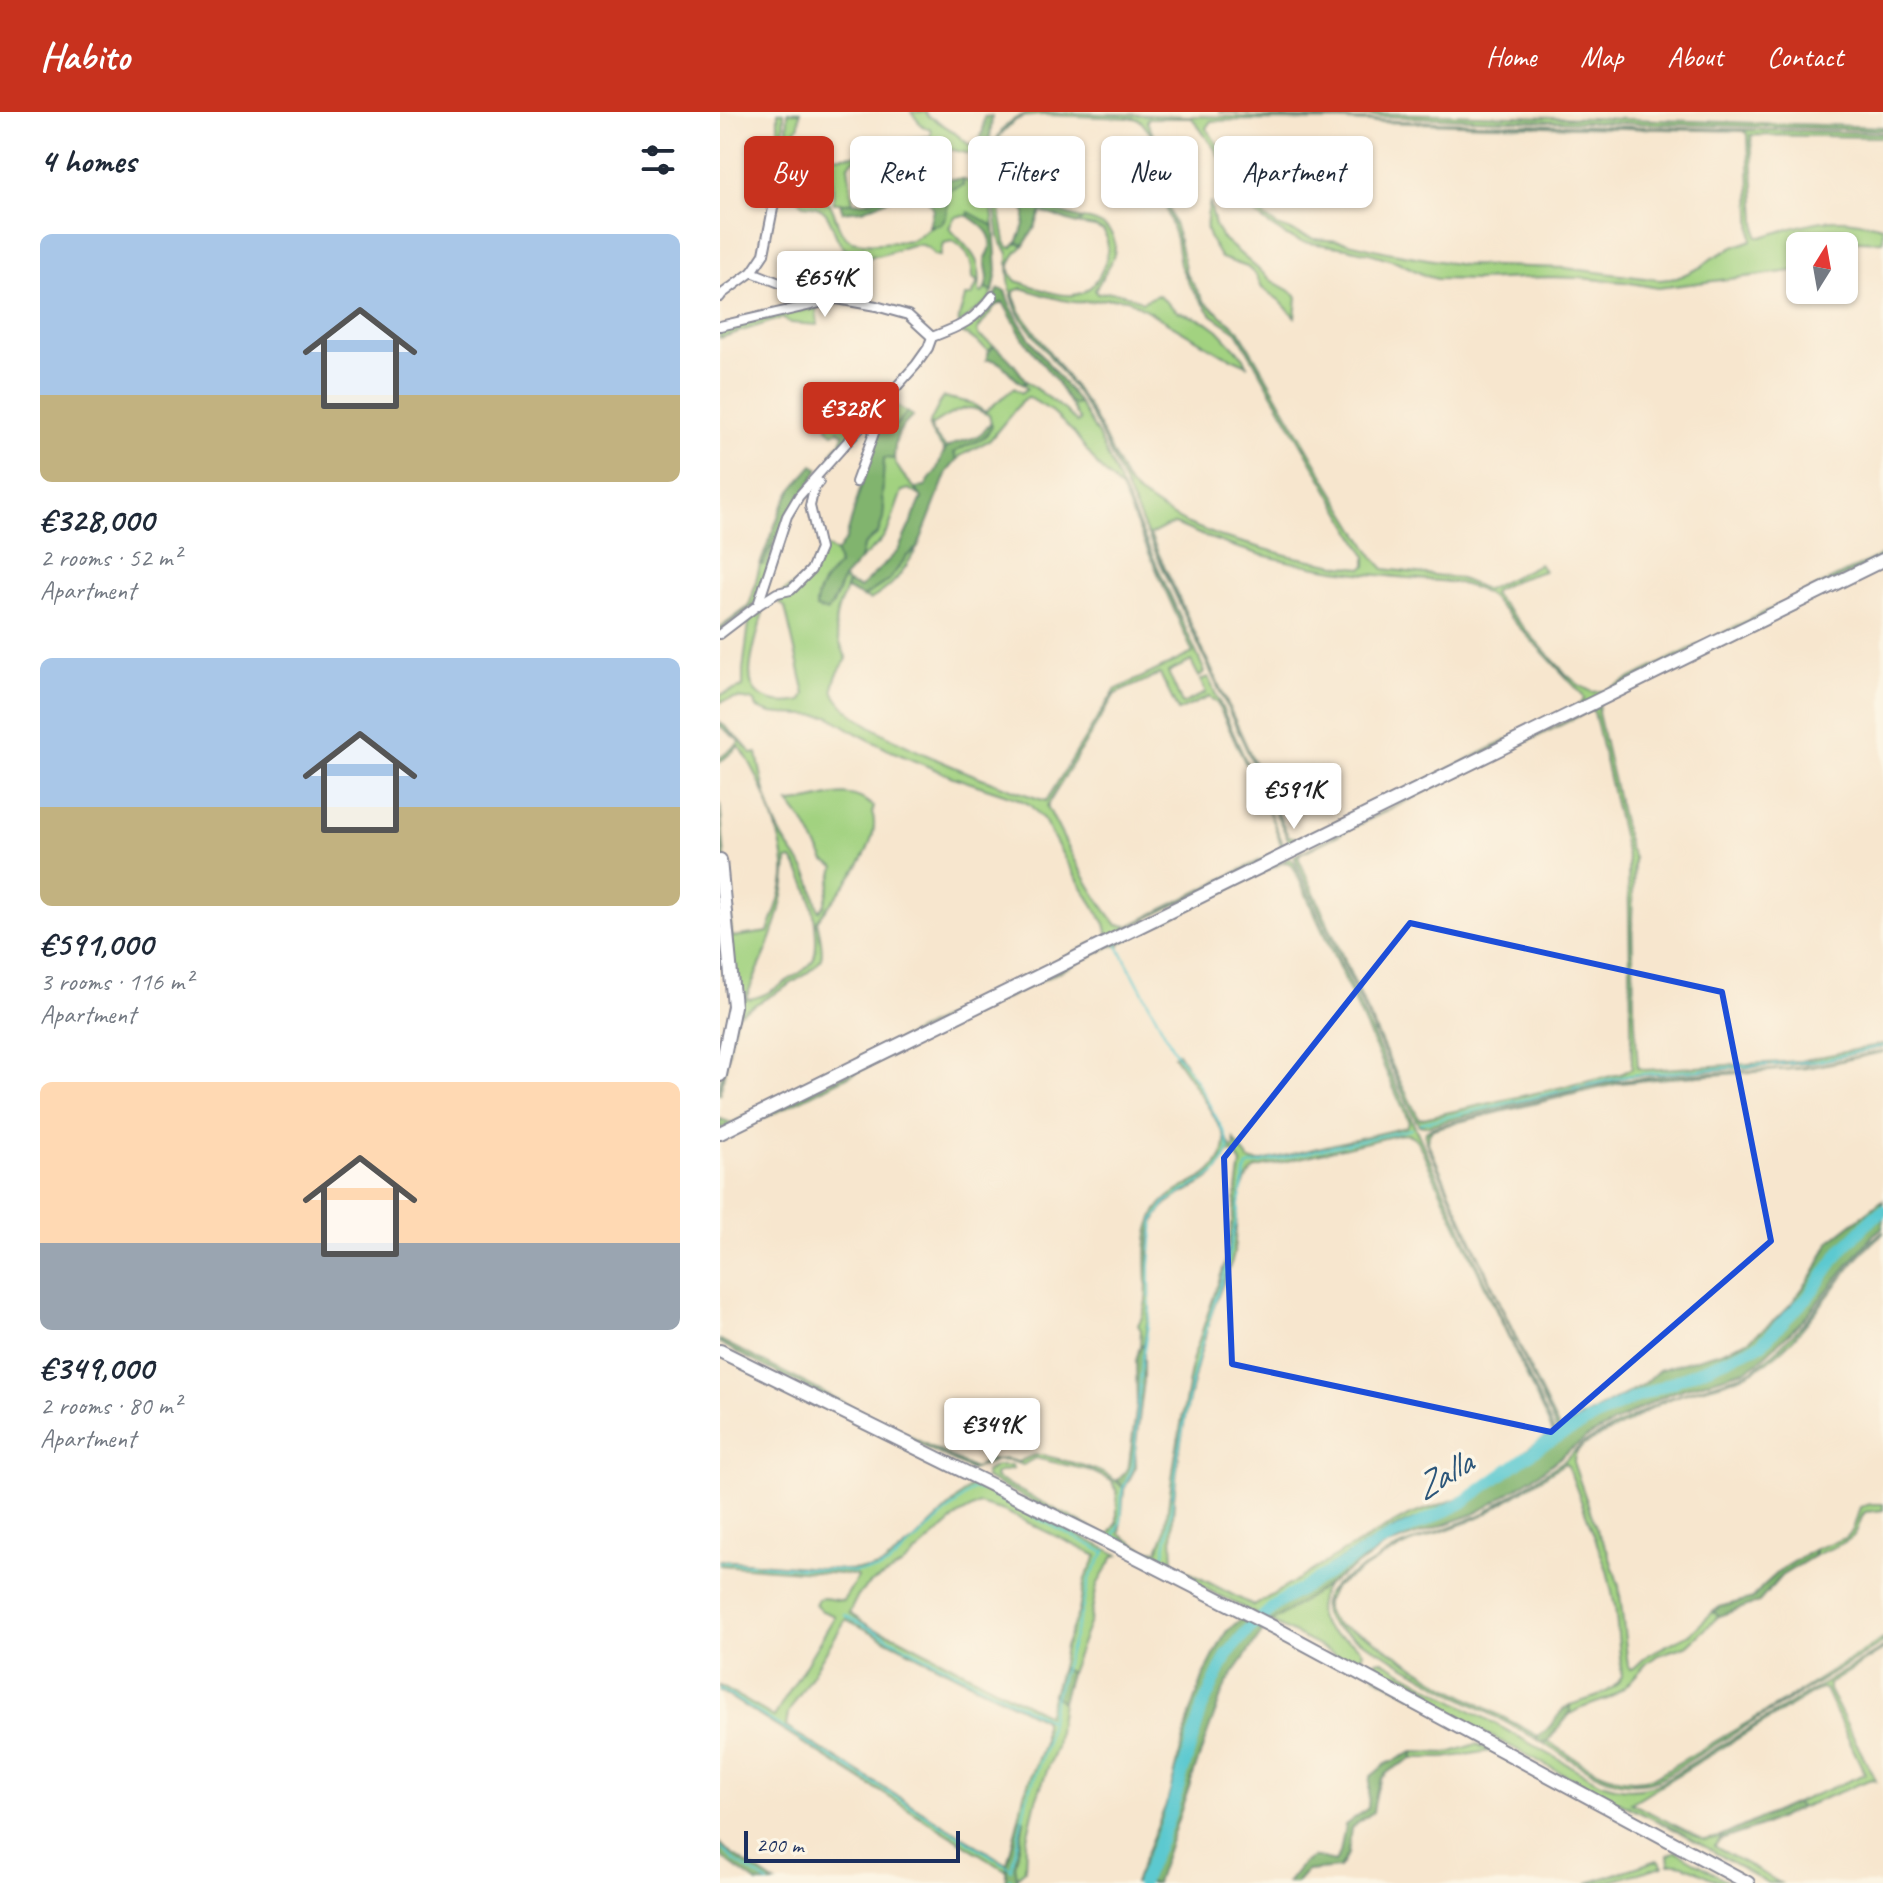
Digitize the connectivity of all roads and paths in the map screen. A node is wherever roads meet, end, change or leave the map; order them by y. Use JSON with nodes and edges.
{"nodes":[{"id":1,"x":773,"y":208,"type":"edge"},
{"id":2,"x":752,"y":272,"type":"junction"},
{"id":3,"x":993,"y":296,"type":"dead end"},
{"id":4,"x":720,"y":297,"type":"edge"},
{"id":5,"x":837,"y":299,"type":"junction"},
{"id":6,"x":720,"y":326,"type":"edge"},
{"id":7,"x":932,"y":337,"type":"junction"},
{"id":8,"x":869,"y":419,"type":"junction"},
{"id":9,"x":859,"y":431,"type":"junction"},
{"id":10,"x":856,"y":482,"type":"dead end"},
{"id":11,"x":1883,"y":560,"type":"edge"},
{"id":12,"x":758,"y":605,"type":"junction"},
{"id":13,"x":720,"y":634,"type":"edge"},
{"id":14,"x":720,"y":860,"type":"edge"},
{"id":15,"x":720,"y":1075,"type":"edge"},
{"id":16,"x":720,"y":1133,"type":"edge"},
{"id":17,"x":720,"y":1351,"type":"edge"},
{"id":18,"x":1748,"y":1883,"type":"edge"}],
"edges":[{"from":1,"to":2,"type":"street"},
{"from":2,"to":4,"type":"street"},
{"from":2,"to":5,"type":"street"},
{"from":3,"to":7,"type":"street"},
{"from":5,"to":6,"type":"street"},
{"from":5,"to":7,"type":"street"},
{"from":7,"to":8,"type":"street"},
{"from":8,"to":9,"type":"street"},
{"from":8,"to":10,"type":"street"},
{"from":9,"to":12,"type":"street"},
{"from":9,"to":12,"type":"street"},
{"from":11,"to":16,"type":"street"},
{"from":12,"to":13,"type":"street"},
{"from":14,"to":15,"type":"street"},
{"from":17,"to":18,"type":"street"}]}
